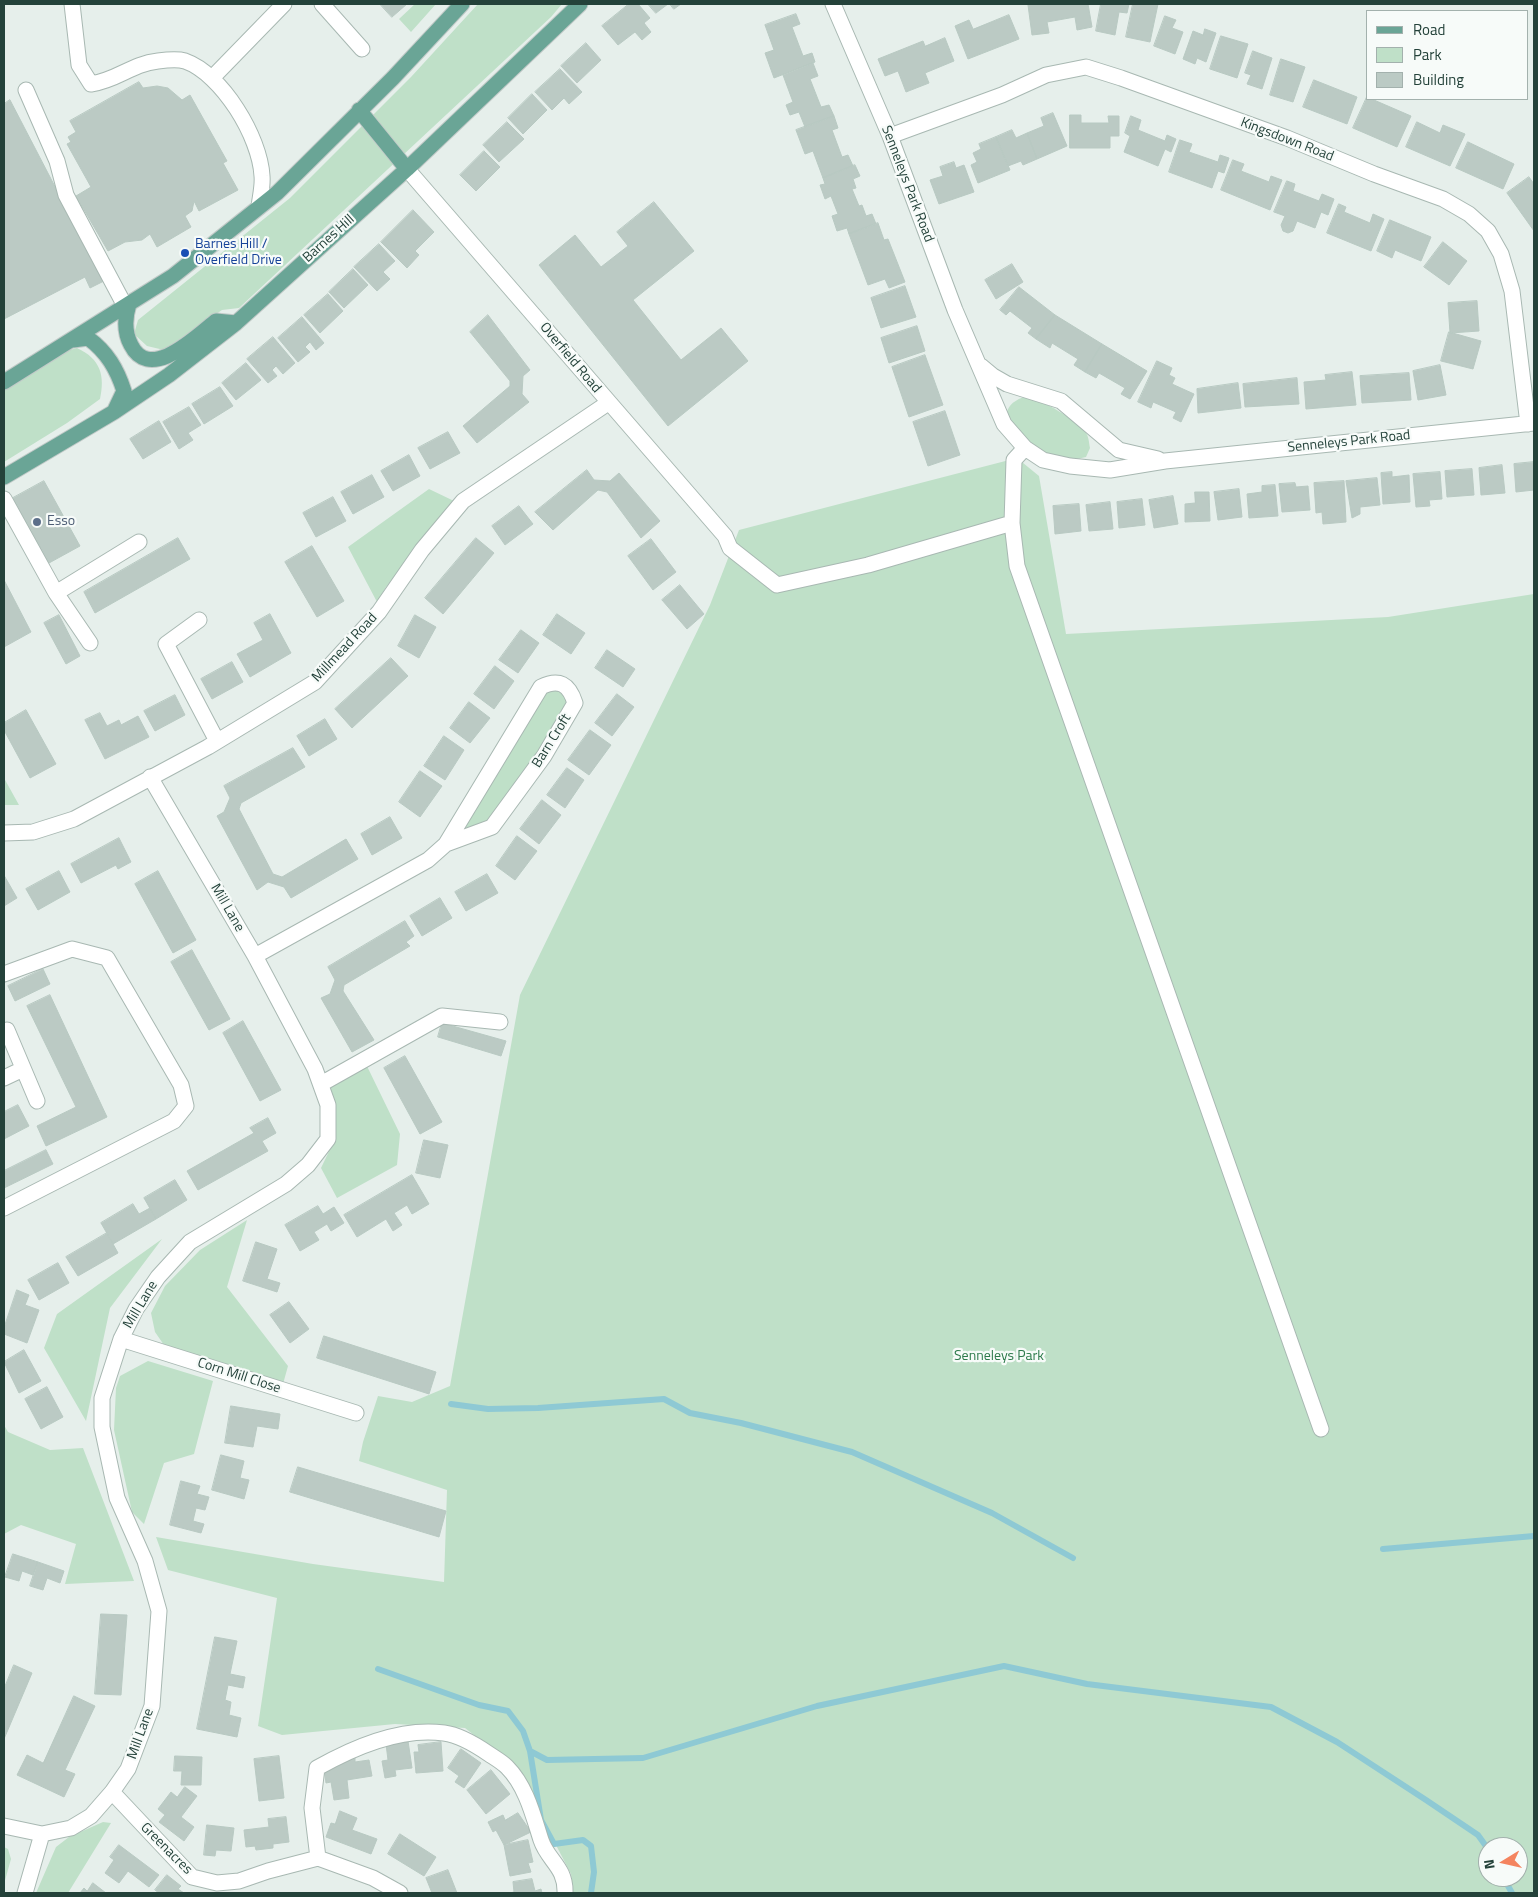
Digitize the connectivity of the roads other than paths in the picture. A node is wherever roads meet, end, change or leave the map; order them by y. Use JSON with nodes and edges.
{"nodes":[{"id":1,"x":72,"y":4,"type":"edge"},
{"id":2,"x":284,"y":4,"type":"edge"},
{"id":3,"x":322,"y":4,"type":"edge"},
{"id":4,"x":462,"y":4,"type":"edge"},
{"id":5,"x":580,"y":4,"type":"edge"},
{"id":6,"x":833,"y":4,"type":"edge"},
{"id":7,"x":362,"y":49,"type":"dead end"},
{"id":8,"x":213,"y":77,"type":"junction"},
{"id":9,"x":26,"y":90,"type":"dead end"},
{"id":10,"x":359,"y":110,"type":"junction"},
{"id":11,"x":890,"y":136,"type":"junction"},
{"id":12,"x":407,"y":169,"type":"junction"},
{"id":13,"x":259,"y":207,"type":"junction"},
{"id":14,"x":127,"y":305,"type":"junction"},
{"id":15,"x":236,"y":323,"type":"junction"},
{"id":16,"x":72,"y":340,"type":"junction"},
{"id":17,"x":980,"y":366,"type":"junction"},
{"id":18,"x":4,"y":382,"type":"edge"},
{"id":19,"x":608,"y":403,"type":"junction"},
{"id":20,"x":114,"y":412,"type":"junction"},
{"id":21,"x":1531,"y":424,"type":"edge"},
{"id":22,"x":1025,"y":448,"type":"junction"},
{"id":23,"x":1165,"y":461,"type":"junction"},
{"id":24,"x":4,"y":478,"type":"edge"},
{"id":25,"x":4,"y":499,"type":"edge"},
{"id":26,"x":1012,"y":523,"type":"junction"},
{"id":27,"x":139,"y":542,"type":"dead end"},
{"id":28,"x":56,"y":593,"type":"junction"},
{"id":29,"x":199,"y":620,"type":"dead end"},
{"id":30,"x":90,"y":643,"type":"dead end"},
{"id":31,"x":216,"y":741,"type":"junction"},
{"id":32,"x":150,"y":777,"type":"junction"},
{"id":33,"x":4,"y":833,"type":"edge"},
{"id":34,"x":446,"y":844,"type":"junction"},
{"id":35,"x":255,"y":956,"type":"junction"},
{"id":36,"x":4,"y":974,"type":"edge"},
{"id":37,"x":500,"y":1022,"type":"dead end"},
{"id":38,"x":7,"y":1030,"type":"dead end"},
{"id":39,"x":24,"y":1069,"type":"junction"},
{"id":40,"x":4,"y":1078,"type":"edge"},
{"id":41,"x":321,"y":1084,"type":"junction"},
{"id":42,"x":37,"y":1100,"type":"dead end"},
{"id":43,"x":4,"y":1208,"type":"edge"},
{"id":44,"x":121,"y":1339,"type":"junction"},
{"id":45,"x":356,"y":1413,"type":"dead end"},
{"id":46,"x":1321,"y":1429,"type":"dead end"},
{"id":47,"x":112,"y":1792,"type":"junction"},
{"id":48,"x":4,"y":1826,"type":"edge"},
{"id":49,"x":42,"y":1834,"type":"junction"},
{"id":50,"x":318,"y":1858,"type":"junction"},
{"id":51,"x":25,"y":1893,"type":"edge"},
{"id":52,"x":400,"y":1893,"type":"edge"},
{"id":53,"x":565,"y":1893,"type":"edge"}],
"edges":[{"from":1,"to":8,"type":"street"},
{"from":2,"to":8,"type":"street"},
{"from":3,"to":7,"type":"street"},
{"from":4,"to":10,"type":"main road"},
{"from":5,"to":12,"type":"main road","name":"Barnes Hill"},
{"from":6,"to":11,"type":"street","name":"Senneleys Park Road"},
{"from":8,"to":13,"type":"street"},
{"from":9,"to":14,"type":"street"},
{"from":10,"to":12,"type":"main road"},
{"from":10,"to":13,"type":"main road"},
{"from":11,"to":17,"type":"street","name":"Senneleys Park Road"},
{"from":11,"to":21,"type":"street","name":"Kingsdown Road"},
{"from":12,"to":15,"type":"main road","name":"Barnes Hill"},
{"from":12,"to":19,"type":"street","name":"Overfield Road"},
{"from":13,"to":14,"type":"main road"},
{"from":14,"to":15,"type":"main road"},
{"from":14,"to":16,"type":"main road"},
{"from":15,"to":20,"type":"main road","name":"Barnes Hill"},
{"from":16,"to":18,"type":"main road"},
{"from":16,"to":20,"type":"main road"},
{"from":17,"to":22,"type":"street","name":"Senneleys Park Road"},
{"from":17,"to":23,"type":"street","name":"Senneleys Park Road"},
{"from":19,"to":26,"type":"street","name":"Overfield Road"},
{"from":19,"to":31,"type":"street","name":"Millmead Road"},
{"from":20,"to":24,"type":"main road","name":"Barnes Hill"},
{"from":21,"to":23,"type":"street","name":"Senneleys Park Road"},
{"from":22,"to":23,"type":"street","name":"Senneleys Park Road"},
{"from":22,"to":26,"type":"street"},
{"from":25,"to":28,"type":"street"},
{"from":26,"to":46,"type":"street"},
{"from":27,"to":28,"type":"street"},
{"from":28,"to":30,"type":"street"},
{"from":29,"to":31,"type":"street"},
{"from":31,"to":32,"type":"street","name":"Millmead Road"},
{"from":32,"to":33,"type":"street","name":"Millmead Road"},
{"from":32,"to":35,"type":"street","name":"Mill Lane"},
{"from":34,"to":34,"type":"street","name":"Barn Croft"},
{"from":34,"to":35,"type":"street","name":"Barn Croft"},
{"from":35,"to":41,"type":"street","name":"Mill Lane"},
{"from":36,"to":43,"type":"street"},
{"from":37,"to":41,"type":"street"},
{"from":38,"to":39,"type":"street"},
{"from":39,"to":40,"type":"street"},
{"from":39,"to":42,"type":"street"},
{"from":41,"to":44,"type":"street","name":"Mill Lane"},
{"from":44,"to":45,"type":"street","name":"Corn Mill Close"},
{"from":44,"to":47,"type":"street","name":"Mill Lane"},
{"from":47,"to":49,"type":"street","name":"Mill Lane"},
{"from":47,"to":50,"type":"street","name":"Greenacres"},
{"from":48,"to":49,"type":"street"},
{"from":49,"to":51,"type":"street"},
{"from":50,"to":52,"type":"street"},
{"from":50,"to":53,"type":"street"}]}
